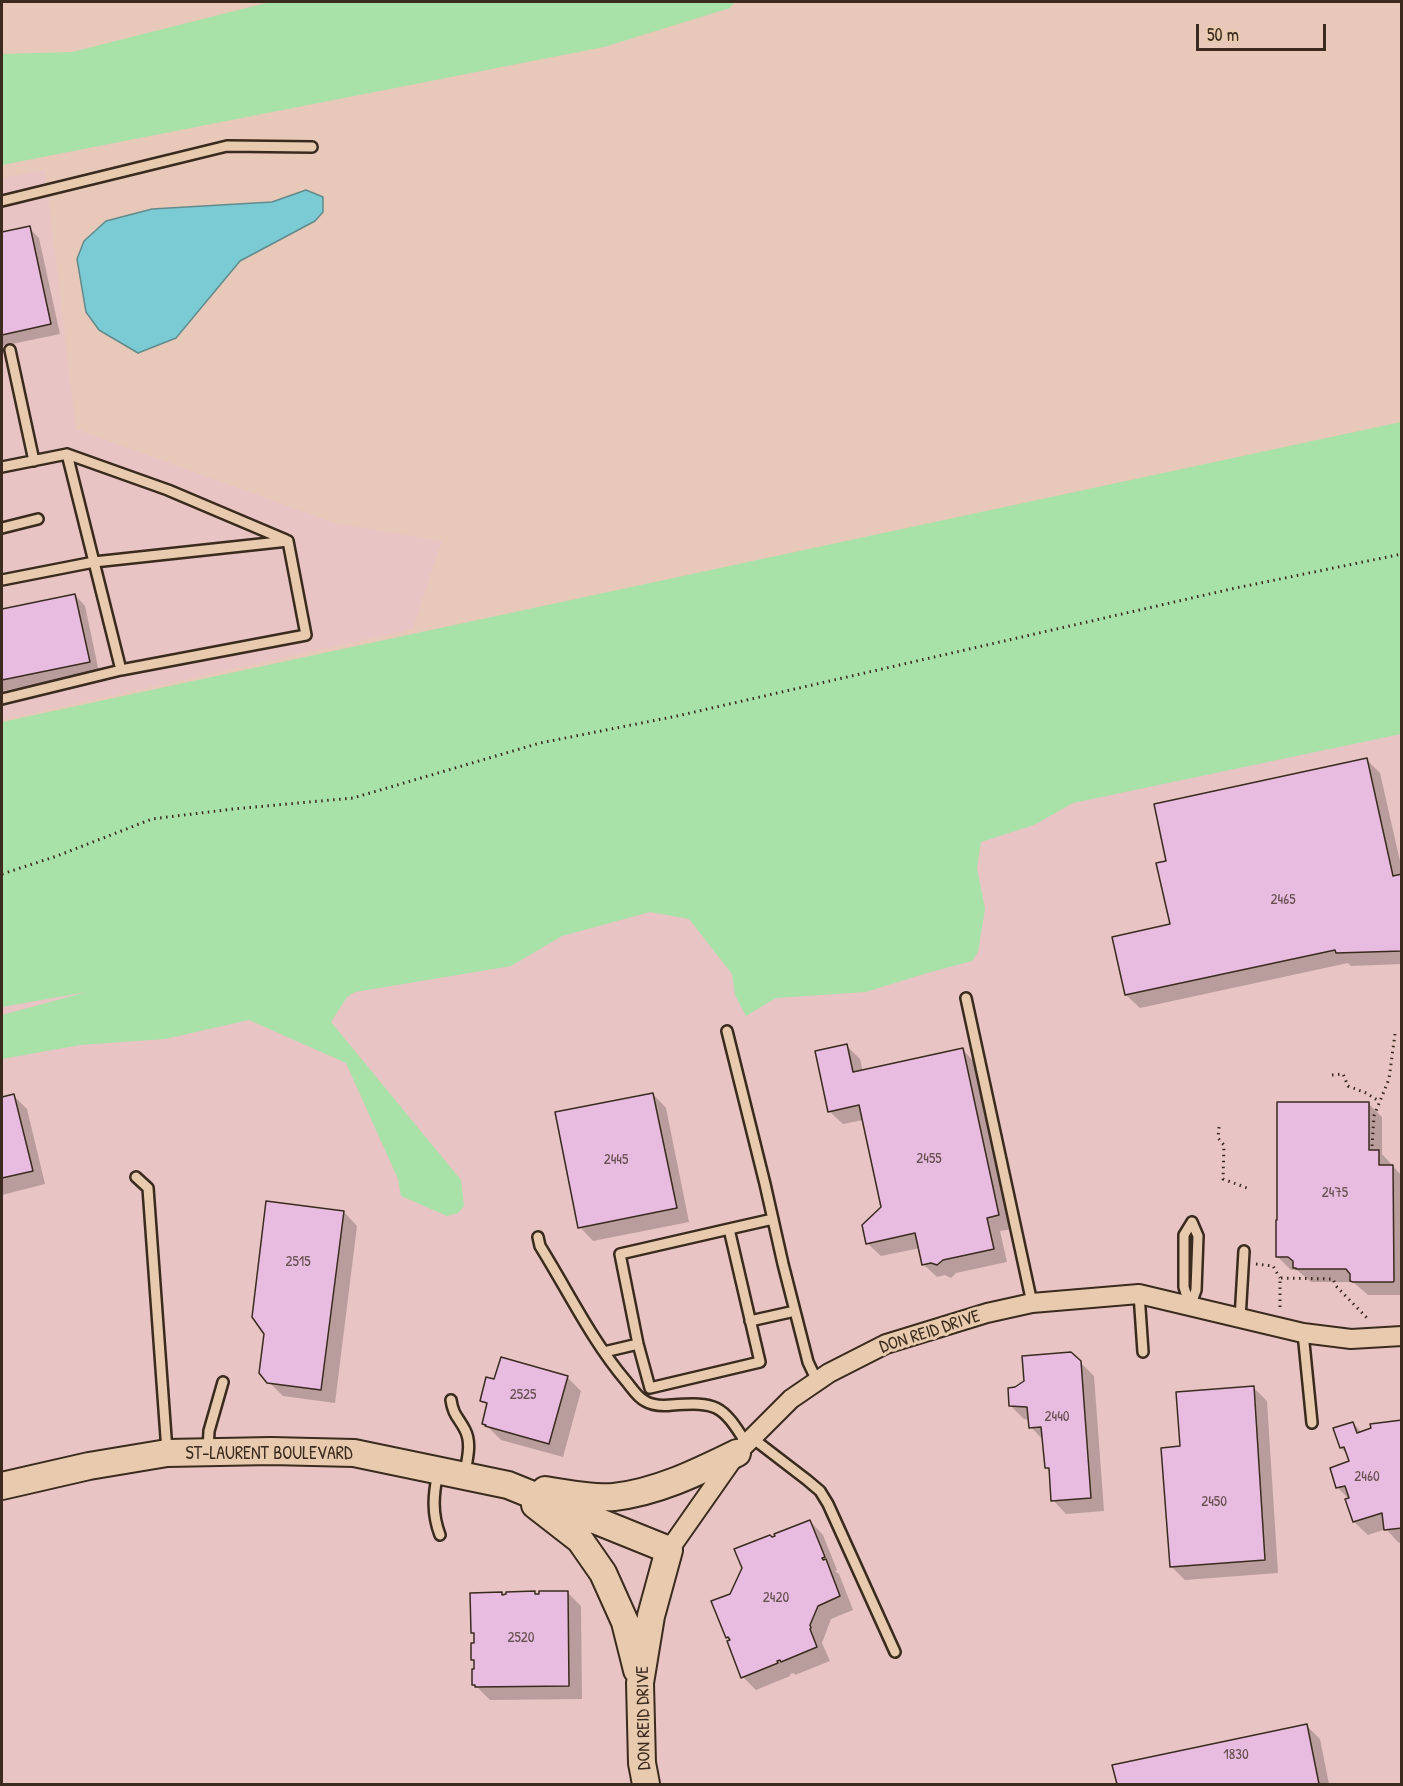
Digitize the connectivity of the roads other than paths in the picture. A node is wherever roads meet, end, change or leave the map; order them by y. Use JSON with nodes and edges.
{"nodes":[{"id":1,"x":312,"y":147,"type":"dead end"},
{"id":2,"x":2,"y":201,"type":"edge"},
{"id":3,"x":10,"y":350,"type":"dead end"},
{"id":4,"x":67,"y":454,"type":"junction"},
{"id":5,"x":34,"y":461,"type":"junction"},
{"id":6,"x":2,"y":467,"type":"edge"},
{"id":7,"x":38,"y":519,"type":"dead end"},
{"id":8,"x":2,"y":528,"type":"edge"},
{"id":9,"x":288,"y":541,"type":"junction"},
{"id":10,"x":94,"y":562,"type":"junction"},
{"id":11,"x":2,"y":580,"type":"edge"},
{"id":12,"x":121,"y":670,"type":"junction"},
{"id":13,"x":2,"y":699,"type":"edge"},
{"id":14,"x":966,"y":998,"type":"dead end"},
{"id":15,"x":727,"y":1031,"type":"dead end"},
{"id":16,"x":136,"y":1177,"type":"dead end"},
{"id":17,"x":773,"y":1219,"type":"junction"},
{"id":18,"x":729,"y":1228,"type":"junction"},
{"id":19,"x":538,"y":1237,"type":"dead end"},
{"id":20,"x":1244,"y":1251,"type":"dead end"},
{"id":21,"x":1139,"y":1294,"type":"junction"},
{"id":22,"x":1032,"y":1304,"type":"junction"},
{"id":23,"x":1190,"y":1307,"type":"junction"},
{"id":24,"x":795,"y":1311,"type":"junction"},
{"id":25,"x":1240,"y":1318,"type":"junction"},
{"id":26,"x":750,"y":1321,"type":"junction"},
{"id":27,"x":1303,"y":1333,"type":"junction"},
{"id":28,"x":1401,"y":1336,"type":"edge"},
{"id":29,"x":638,"y":1344,"type":"junction"},
{"id":30,"x":604,"y":1352,"type":"junction"},
{"id":31,"x":1143,"y":1352,"type":"dead end"},
{"id":32,"x":223,"y":1382,"type":"dead end"},
{"id":33,"x":817,"y":1382,"type":"junction"},
{"id":34,"x":451,"y":1400,"type":"dead end"},
{"id":35,"x":1312,"y":1423,"type":"dead end"},
{"id":36,"x":745,"y":1444,"type":"junction"},
{"id":37,"x":208,"y":1452,"type":"junction"},
{"id":38,"x":167,"y":1454,"type":"junction"},
{"id":39,"x":439,"y":1470,"type":"junction"},
{"id":40,"x":465,"y":1476,"type":"junction"},
{"id":41,"x":508,"y":1485,"type":"junction"},
{"id":42,"x":2,"y":1486,"type":"edge"},
{"id":43,"x":440,"y":1535,"type":"dead end"},
{"id":44,"x":669,"y":1550,"type":"junction"},
{"id":45,"x":896,"y":1652,"type":"dead end"},
{"id":46,"x":640,"y":1683,"type":"junction"},
{"id":47,"x":646,"y":1785,"type":"edge"}],
"edges":[{"from":1,"to":2,"type":"lane"},
{"from":3,"to":5,"type":"lane"},
{"from":4,"to":5,"type":"lane"},
{"from":4,"to":9,"type":"lane"},
{"from":4,"to":10,"type":"lane"},
{"from":5,"to":6,"type":"lane"},
{"from":7,"to":8,"type":"lane"},
{"from":9,"to":10,"type":"lane"},
{"from":9,"to":12,"type":"lane"},
{"from":10,"to":11,"type":"lane"},
{"from":10,"to":12,"type":"lane"},
{"from":12,"to":13,"type":"lane"},
{"from":14,"to":22,"type":"lane"},
{"from":15,"to":17,"type":"lane"},
{"from":16,"to":38,"type":"lane"},
{"from":17,"to":18,"type":"lane"},
{"from":17,"to":24,"type":"lane"},
{"from":18,"to":26,"type":"lane"},
{"from":18,"to":29,"type":"lane"},
{"from":19,"to":30,"type":"lane"},
{"from":20,"to":25,"type":"lane"},
{"from":21,"to":22,"type":"street","name":"DON REID DRIVE"},
{"from":21,"to":23,"type":"street","name":"DON REID DRIVE"},
{"from":21,"to":31,"type":"lane"},
{"from":22,"to":33,"type":"street","name":"DON REID DRIVE"},
{"from":23,"to":23,"type":"lane"},
{"from":23,"to":25,"type":"street","name":"DON REID DRIVE"},
{"from":24,"to":26,"type":"lane"},
{"from":24,"to":33,"type":"lane"},
{"from":25,"to":27,"type":"street","name":"DON REID DRIVE"},
{"from":26,"to":29,"type":"lane"},
{"from":27,"to":28,"type":"street","name":"DON REID DRIVE"},
{"from":27,"to":35,"type":"lane"},
{"from":29,"to":30,"type":"lane"},
{"from":30,"to":36,"type":"lane"},
{"from":32,"to":37,"type":"lane"},
{"from":33,"to":36,"type":"street","name":"DON REID DRIVE"},
{"from":34,"to":40,"type":"lane"},
{"from":36,"to":41,"type":"street"},
{"from":36,"to":44,"type":"street","name":"DON REID DRIVE"},
{"from":36,"to":45,"type":"lane"},
{"from":37,"to":38,"type":"street","name":"ST-LAURENT BOULEVARD"},
{"from":37,"to":39,"type":"street","name":"ST-LAURENT BOULEVARD"},
{"from":38,"to":42,"type":"street","name":"ST-LAURENT BOULEVARD"},
{"from":39,"to":40,"type":"street","name":"ST-LAURENT BOULEVARD"},
{"from":39,"to":43,"type":"lane"},
{"from":40,"to":41,"type":"street","name":"ST-LAURENT BOULEVARD"},
{"from":41,"to":44,"type":"street","name":"ST-LAURENT BOULEVARD"},
{"from":41,"to":46,"type":"street"},
{"from":44,"to":46,"type":"street","name":"DON REID DRIVE"},
{"from":46,"to":47,"type":"street","name":"DON REID DRIVE"}]}
